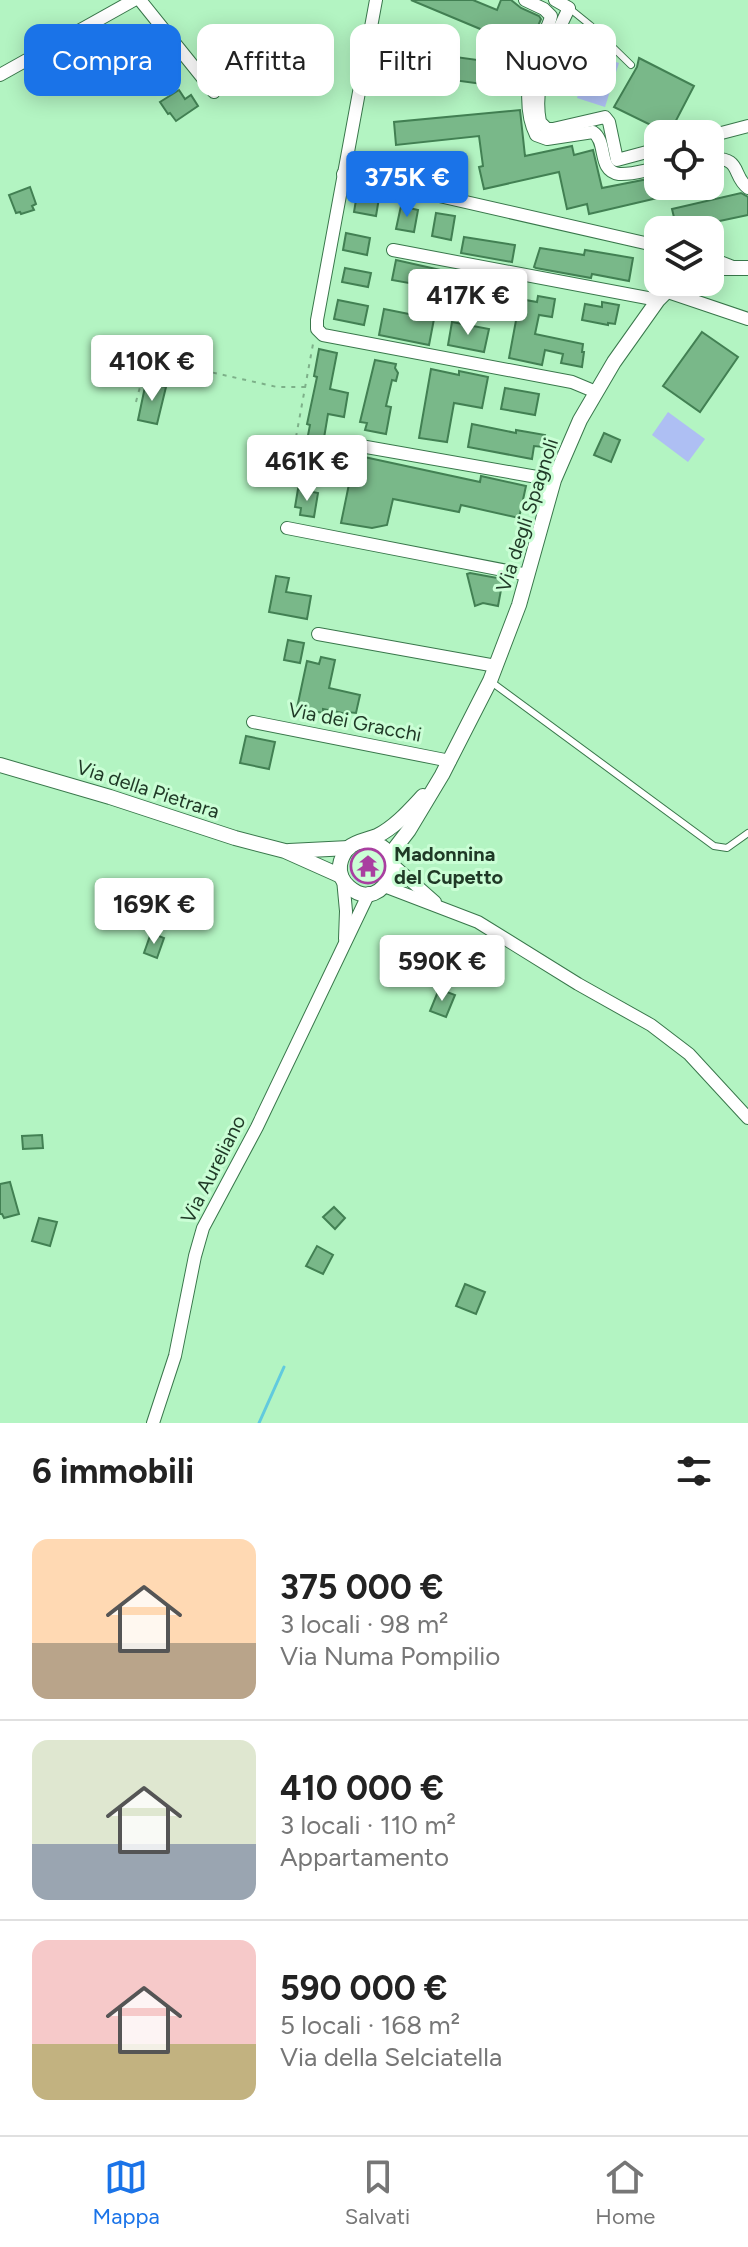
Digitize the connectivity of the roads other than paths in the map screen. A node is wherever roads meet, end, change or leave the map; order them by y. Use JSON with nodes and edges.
{"nodes":[{"id":1,"x":137,"y":0,"type":"edge"},
{"id":2,"x":376,"y":0,"type":"edge"},
{"id":3,"x":525,"y":0,"type":"edge"},
{"id":4,"x":555,"y":0,"type":"edge"},
{"id":5,"x":569,"y":8,"type":"junction"},
{"id":6,"x":631,"y":65,"type":"dead end"},
{"id":7,"x":197,"y":72,"type":"edge"},
{"id":8,"x":0,"y":75,"type":"edge"},
{"id":9,"x":748,"y":126,"type":"edge"},
{"id":10,"x":724,"y":132,"type":"edge"},
{"id":11,"x":644,"y":153,"type":"edge"},
{"id":12,"x":724,"y":159,"type":"edge"},
{"id":13,"x":644,"y":170,"type":"edge"},
{"id":14,"x":343,"y":174,"type":"junction"},
{"id":15,"x":748,"y":188,"type":"edge"},
{"id":16,"x":644,"y":243,"type":"edge"},
{"id":17,"x":393,"y":250,"type":"dead end"},
{"id":18,"x":644,"y":288,"type":"edge"},
{"id":19,"x":663,"y":296,"type":"edge"},
{"id":20,"x":675,"y":296,"type":"edge"},
{"id":21,"x":748,"y":319,"type":"edge"},
{"id":22,"x":596,"y":392,"type":"junction"},
{"id":23,"x":355,"y":445,"type":"dead end"},
{"id":24,"x":554,"y":480,"type":"junction"},
{"id":25,"x":287,"y":528,"type":"dead end"},
{"id":26,"x":528,"y":575,"type":"junction"},
{"id":27,"x":318,"y":634,"type":"dead end"},
{"id":28,"x":496,"y":666,"type":"junction"},
{"id":29,"x":490,"y":681,"type":"junction"},
{"id":30,"x":253,"y":722,"type":"dead end"},
{"id":31,"x":0,"y":765,"type":"edge"},
{"id":32,"x":446,"y":768,"type":"junction"},
{"id":33,"x":748,"y":833,"type":"edge"},
{"id":34,"x":355,"y":845,"type":"junction"},
{"id":35,"x":285,"y":851,"type":"junction"},
{"id":36,"x":390,"y":860,"type":"junction"},
{"id":37,"x":342,"y":877,"type":"junction"},
{"id":38,"x":384,"y":886,"type":"junction"},
{"id":39,"x":369,"y":893,"type":"junction"},
{"id":40,"x":444,"y":909,"type":"junction"},
{"id":41,"x":344,"y":946,"type":"junction"},
{"id":42,"x":748,"y":1118,"type":"edge"},
{"id":43,"x":153,"y":1423,"type":"edge"}],
"edges":[{"from":1,"to":7,"type":"street"},
{"from":1,"to":8,"type":"street"},
{"from":2,"to":14,"type":"street"},
{"from":3,"to":13,"type":"street"},
{"from":4,"to":5,"type":"street"},
{"from":5,"to":6,"type":"lane"},
{"from":5,"to":11,"type":"street"},
{"from":9,"to":10,"type":"street"},
{"from":12,"to":15,"type":"street"},
{"from":14,"to":16,"type":"street"},
{"from":14,"to":22,"type":"street"},
{"from":17,"to":18,"type":"street"},
{"from":19,"to":22,"type":"street","name":"Via degli Spagnoli"},
{"from":20,"to":21,"type":"street"},
{"from":22,"to":24,"type":"street","name":"Via degli Spagnoli"},
{"from":23,"to":24,"type":"street"},
{"from":24,"to":26,"type":"street","name":"Via degli Spagnoli"},
{"from":25,"to":26,"type":"street"},
{"from":26,"to":28,"type":"street","name":"Via degli Spagnoli"},
{"from":27,"to":28,"type":"street"},
{"from":28,"to":29,"type":"street","name":"Via degli Spagnoli"},
{"from":29,"to":32,"type":"street","name":"Via degli Spagnoli"},
{"from":29,"to":33,"type":"lane"},
{"from":30,"to":32,"type":"street","name":"Via dei Gracchi"},
{"from":31,"to":35,"type":"street","name":"Via della Pietrara"},
{"from":32,"to":34,"type":"street","name":"Via della Pietrara"},
{"from":32,"to":36,"type":"street"},
{"from":34,"to":35,"type":"street","name":"Via della Pietrara"},
{"from":34,"to":36,"type":"street"},
{"from":34,"to":37,"type":"street"},
{"from":35,"to":37,"type":"street","name":"Via della Pietrara"},
{"from":36,"to":38,"type":"street"},
{"from":36,"to":40,"type":"street"},
{"from":37,"to":39,"type":"street"},
{"from":37,"to":41,"type":"street","name":"Via Aureliano"},
{"from":38,"to":39,"type":"street"},
{"from":38,"to":40,"type":"street"},
{"from":39,"to":41,"type":"street","name":"Via Aureliano"},
{"from":40,"to":42,"type":"street"},
{"from":41,"to":43,"type":"street","name":"Via Aureliano"}]}
